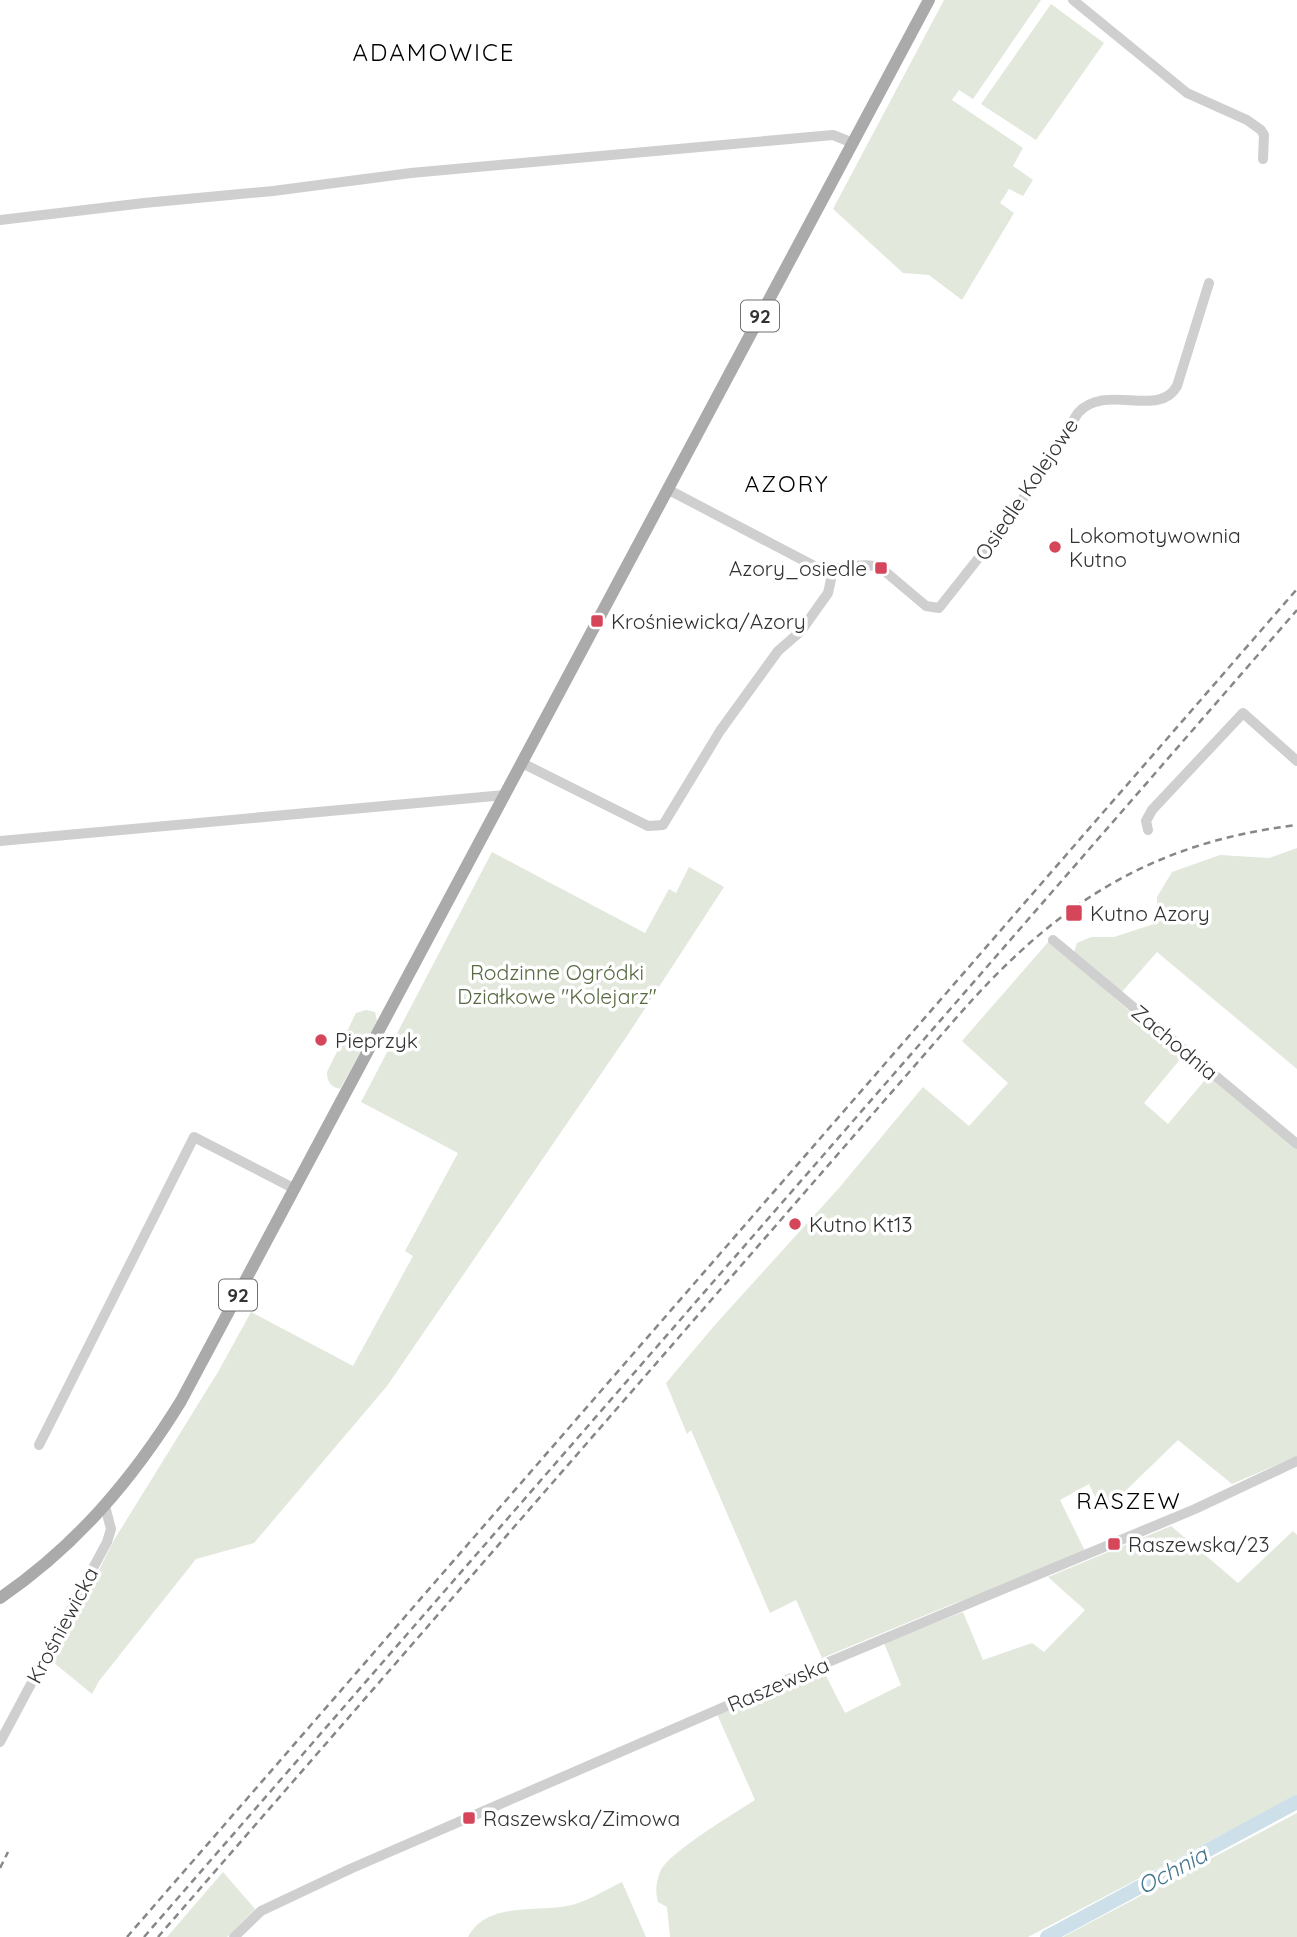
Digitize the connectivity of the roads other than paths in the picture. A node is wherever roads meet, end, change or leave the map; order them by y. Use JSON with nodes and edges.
{"nodes":[{"id":1,"x":929,"y":0,"type":"edge"},
{"id":2,"x":1073,"y":0,"type":"edge"},
{"id":3,"x":853,"y":143,"type":"junction"},
{"id":4,"x":1263,"y":159,"type":"dead end"},
{"id":5,"x":0,"y":220,"type":"edge"},
{"id":6,"x":1209,"y":283,"type":"dead end"},
{"id":7,"x":667,"y":489,"type":"junction"},
{"id":8,"x":833,"y":570,"type":"junction"},
{"id":9,"x":1297,"y":761,"type":"edge"},
{"id":10,"x":522,"y":763,"type":"junction"},
{"id":11,"x":505,"y":795,"type":"junction"},
{"id":12,"x":1148,"y":830,"type":"dead end"},
{"id":13,"x":0,"y":841,"type":"edge"},
{"id":14,"x":1052,"y":940,"type":"dead end"},
{"id":15,"x":1297,"y":1144,"type":"edge"},
{"id":16,"x":295,"y":1189,"type":"junction"},
{"id":17,"x":38,"y":1445,"type":"dead end"},
{"id":18,"x":1297,"y":1461,"type":"edge"},
{"id":19,"x":105,"y":1506,"type":"junction"},
{"id":20,"x":0,"y":1598,"type":"edge"},
{"id":21,"x":0,"y":1742,"type":"edge"},
{"id":22,"x":234,"y":1937,"type":"edge"}],
"edges":[{"from":1,"to":3,"type":"main road","number":"92"},
{"from":2,"to":4,"type":"street"},
{"from":3,"to":5,"type":"street"},
{"from":3,"to":7,"type":"main road","number":"92"},
{"from":6,"to":8,"type":"street","name":"Osiedle Kolejowe"},
{"from":7,"to":8,"type":"street","name":"Osiedle Kolejowe"},
{"from":7,"to":10,"type":"main road","number":"92"},
{"from":8,"to":10,"type":"street"},
{"from":9,"to":12,"type":"street"},
{"from":10,"to":11,"type":"main road","number":"92"},
{"from":11,"to":13,"type":"street"},
{"from":11,"to":16,"type":"main road","number":"92"},
{"from":14,"to":15,"type":"street","name":"Zachodnia"},
{"from":16,"to":17,"type":"street"},
{"from":16,"to":19,"type":"main road","number":"92"},
{"from":18,"to":22,"type":"street","name":"Raszewska"},
{"from":19,"to":20,"type":"main road","number":"92"},
{"from":19,"to":21,"type":"street","name":"Krośniewicka"}]}
